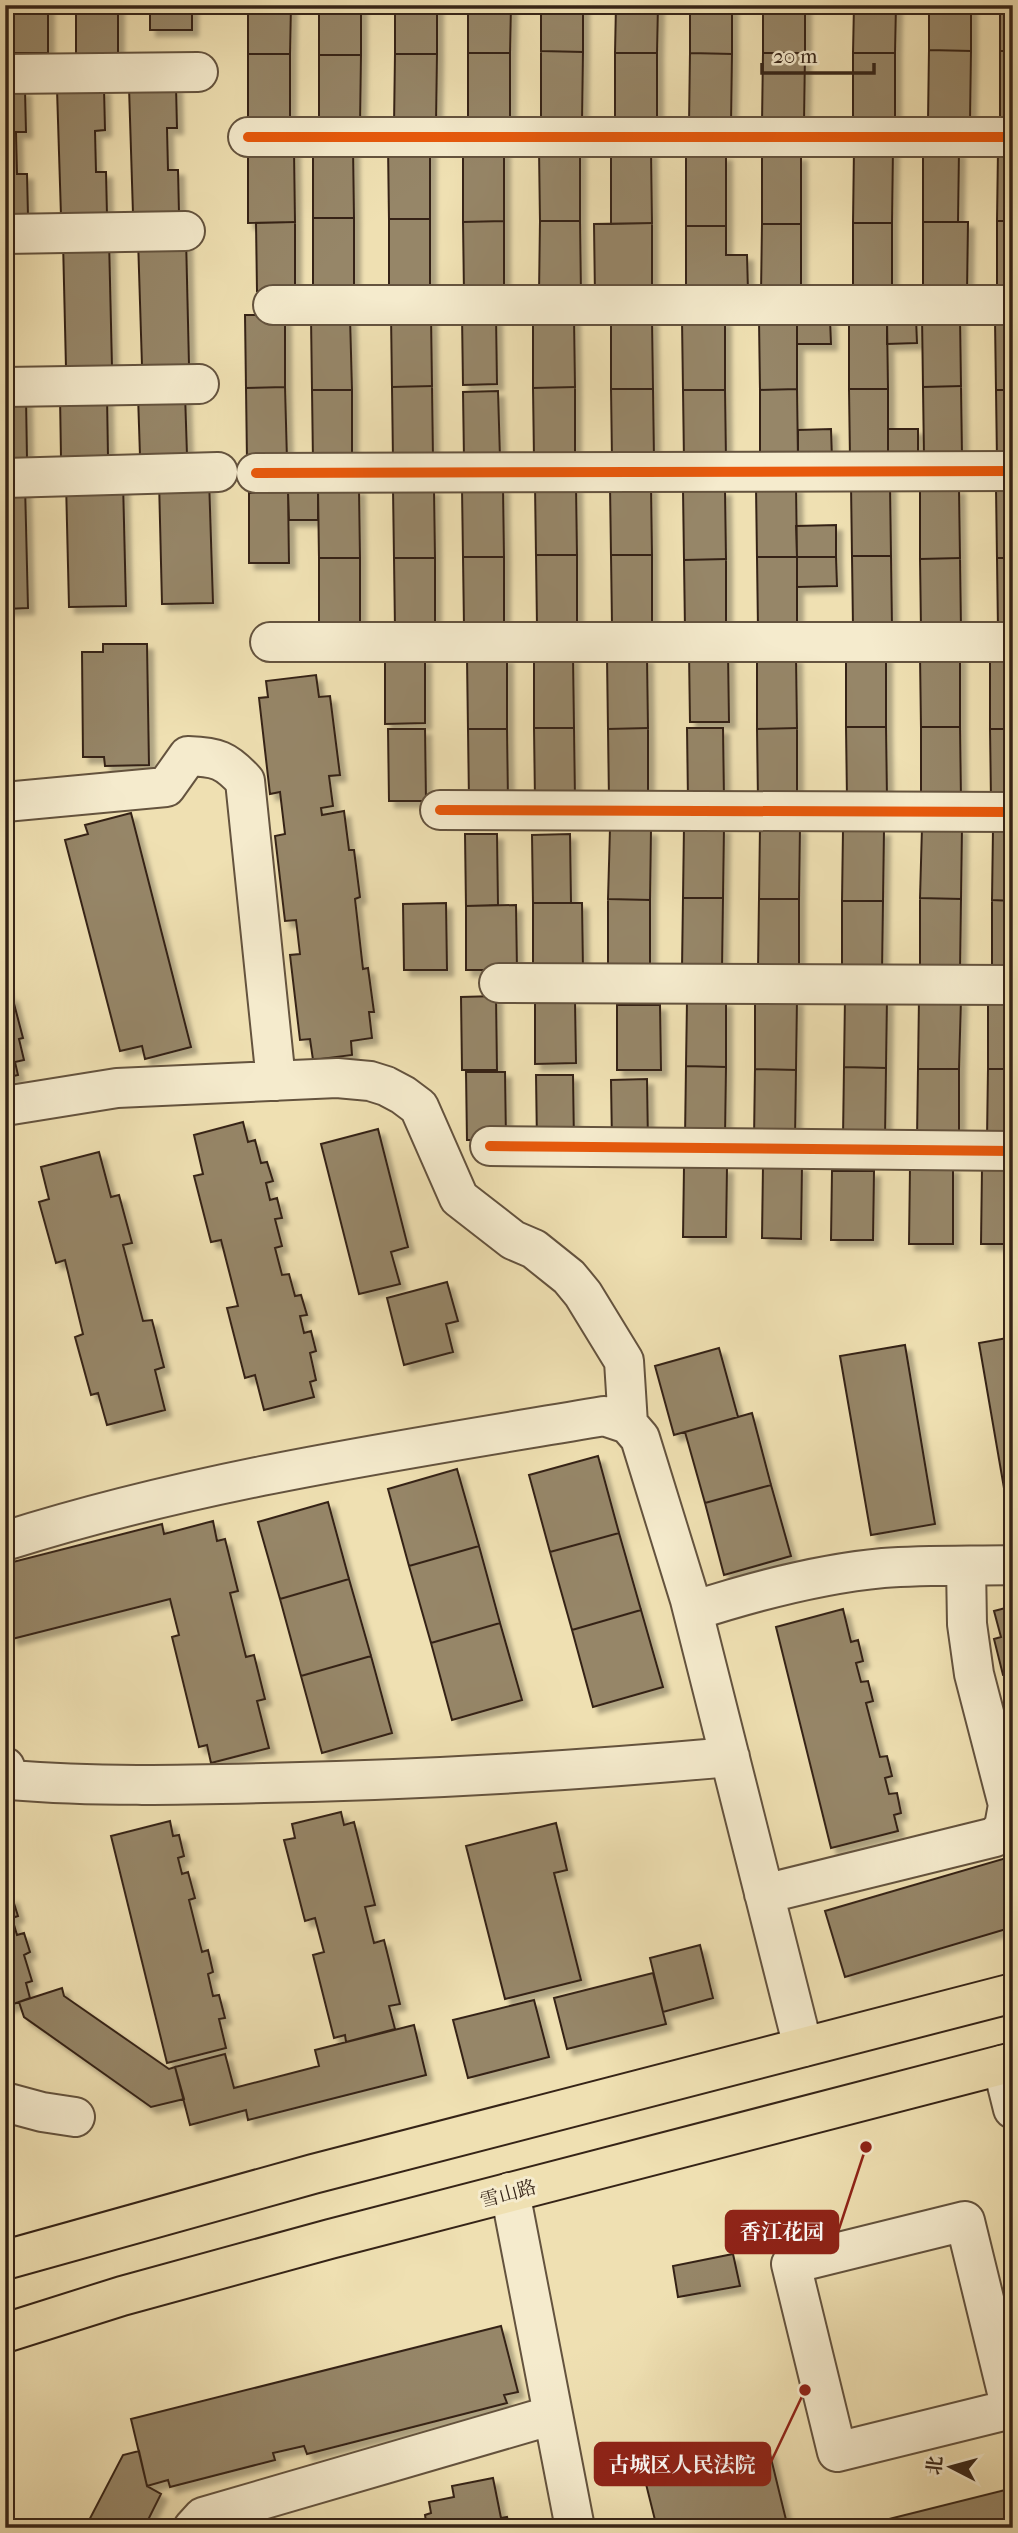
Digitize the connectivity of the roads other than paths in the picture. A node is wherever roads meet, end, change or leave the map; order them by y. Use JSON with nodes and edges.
{"nodes":[{"id":1,"x":198,"y":72,"type":"dead end"},
{"id":2,"x":5,"y":74,"type":"edge"},
{"id":3,"x":248,"y":137,"type":"dead end"},
{"id":4,"x":1013,"y":137,"type":"edge"},
{"id":5,"x":185,"y":230,"type":"dead end"},
{"id":6,"x":5,"y":234,"type":"edge"},
{"id":7,"x":273,"y":305,"type":"dead end"},
{"id":8,"x":1013,"y":305,"type":"edge"},
{"id":9,"x":199,"y":384,"type":"dead end"},
{"id":10,"x":5,"y":387,"type":"edge"},
{"id":11,"x":1013,"y":471,"type":"edge"},
{"id":12,"x":218,"y":472,"type":"dead end"},
{"id":13,"x":256,"y":473,"type":"dead end"},
{"id":14,"x":5,"y":478,"type":"edge"},
{"id":15,"x":271,"y":642,"type":"dead end"},
{"id":16,"x":1013,"y":642,"type":"edge"},
{"id":17,"x":5,"y":802,"type":"edge"},
{"id":18,"x":440,"y":810,"type":"dead end"},
{"id":19,"x":1013,"y":812,"type":"edge"},
{"id":20,"x":499,"y":983,"type":"dead end"},
{"id":21,"x":1013,"y":985,"type":"edge"},
{"id":22,"x":276,"y":1081,"type":"junction"},
{"id":23,"x":5,"y":1107,"type":"edge"},
{"id":24,"x":490,"y":1146,"type":"dead end"},
{"id":25,"x":1013,"y":1151,"type":"edge"},
{"id":26,"x":628,"y":1424,"type":"junction"},
{"id":27,"x":5,"y":1541,"type":"edge"},
{"id":28,"x":1013,"y":1565,"type":"edge"},
{"id":29,"x":966,"y":1566,"type":"junction"},
{"id":30,"x":693,"y":1611,"type":"junction"},
{"id":31,"x":730,"y":1757,"type":"junction"},
{"id":32,"x":5,"y":1767,"type":"edge"},
{"id":33,"x":764,"y":1894,"type":"junction"},
{"id":34,"x":1013,"y":1993,"type":"edge"},
{"id":35,"x":803,"y":2046,"type":"junction"},
{"id":36,"x":1007,"y":2063,"type":"edge"},
{"id":37,"x":5,"y":2102,"type":"edge"},
{"id":38,"x":1013,"y":2109,"type":"edge"},
{"id":39,"x":75,"y":2117,"type":"dead end"},
{"id":40,"x":510,"y":2192,"type":"junction"},
{"id":41,"x":5,"y":2260,"type":"edge"},
{"id":42,"x":5,"y":2333,"type":"edge"},
{"id":43,"x":1012,"y":2408,"type":"edge"},
{"id":44,"x":553,"y":2415,"type":"junction"},
{"id":45,"x":193,"y":2528,"type":"edge"},
{"id":46,"x":575,"y":2528,"type":"edge"}],
"edges":[{"from":1,"to":2,"type":"street"},
{"from":3,"to":4,"type":"street"},
{"from":5,"to":6,"type":"street"},
{"from":7,"to":8,"type":"street"},
{"from":9,"to":10,"type":"street"},
{"from":11,"to":13,"type":"street"},
{"from":12,"to":14,"type":"street"},
{"from":15,"to":16,"type":"street"},
{"from":17,"to":22,"type":"street"},
{"from":18,"to":19,"type":"street"},
{"from":20,"to":21,"type":"street"},
{"from":22,"to":23,"type":"street"},
{"from":22,"to":26,"type":"street"},
{"from":24,"to":25,"type":"street"},
{"from":26,"to":27,"type":"street"},
{"from":26,"to":30,"type":"street"},
{"from":28,"to":29,"type":"street"},
{"from":29,"to":30,"type":"street"},
{"from":29,"to":33,"type":"street"},
{"from":30,"to":31,"type":"street"},
{"from":31,"to":32,"type":"street"},
{"from":31,"to":33,"type":"street"},
{"from":33,"to":35,"type":"street"},
{"from":34,"to":35,"type":"main road"},
{"from":35,"to":41,"type":"main road"},
{"from":36,"to":38,"type":"street"},
{"from":36,"to":40,"type":"main road","name":"雪山路"},
{"from":37,"to":39,"type":"street"},
{"from":40,"to":42,"type":"main road","name":"雪山路"},
{"from":40,"to":44,"type":"street"},
{"from":43,"to":43,"type":"street"},
{"from":44,"to":45,"type":"street"},
{"from":44,"to":46,"type":"street"}]}
